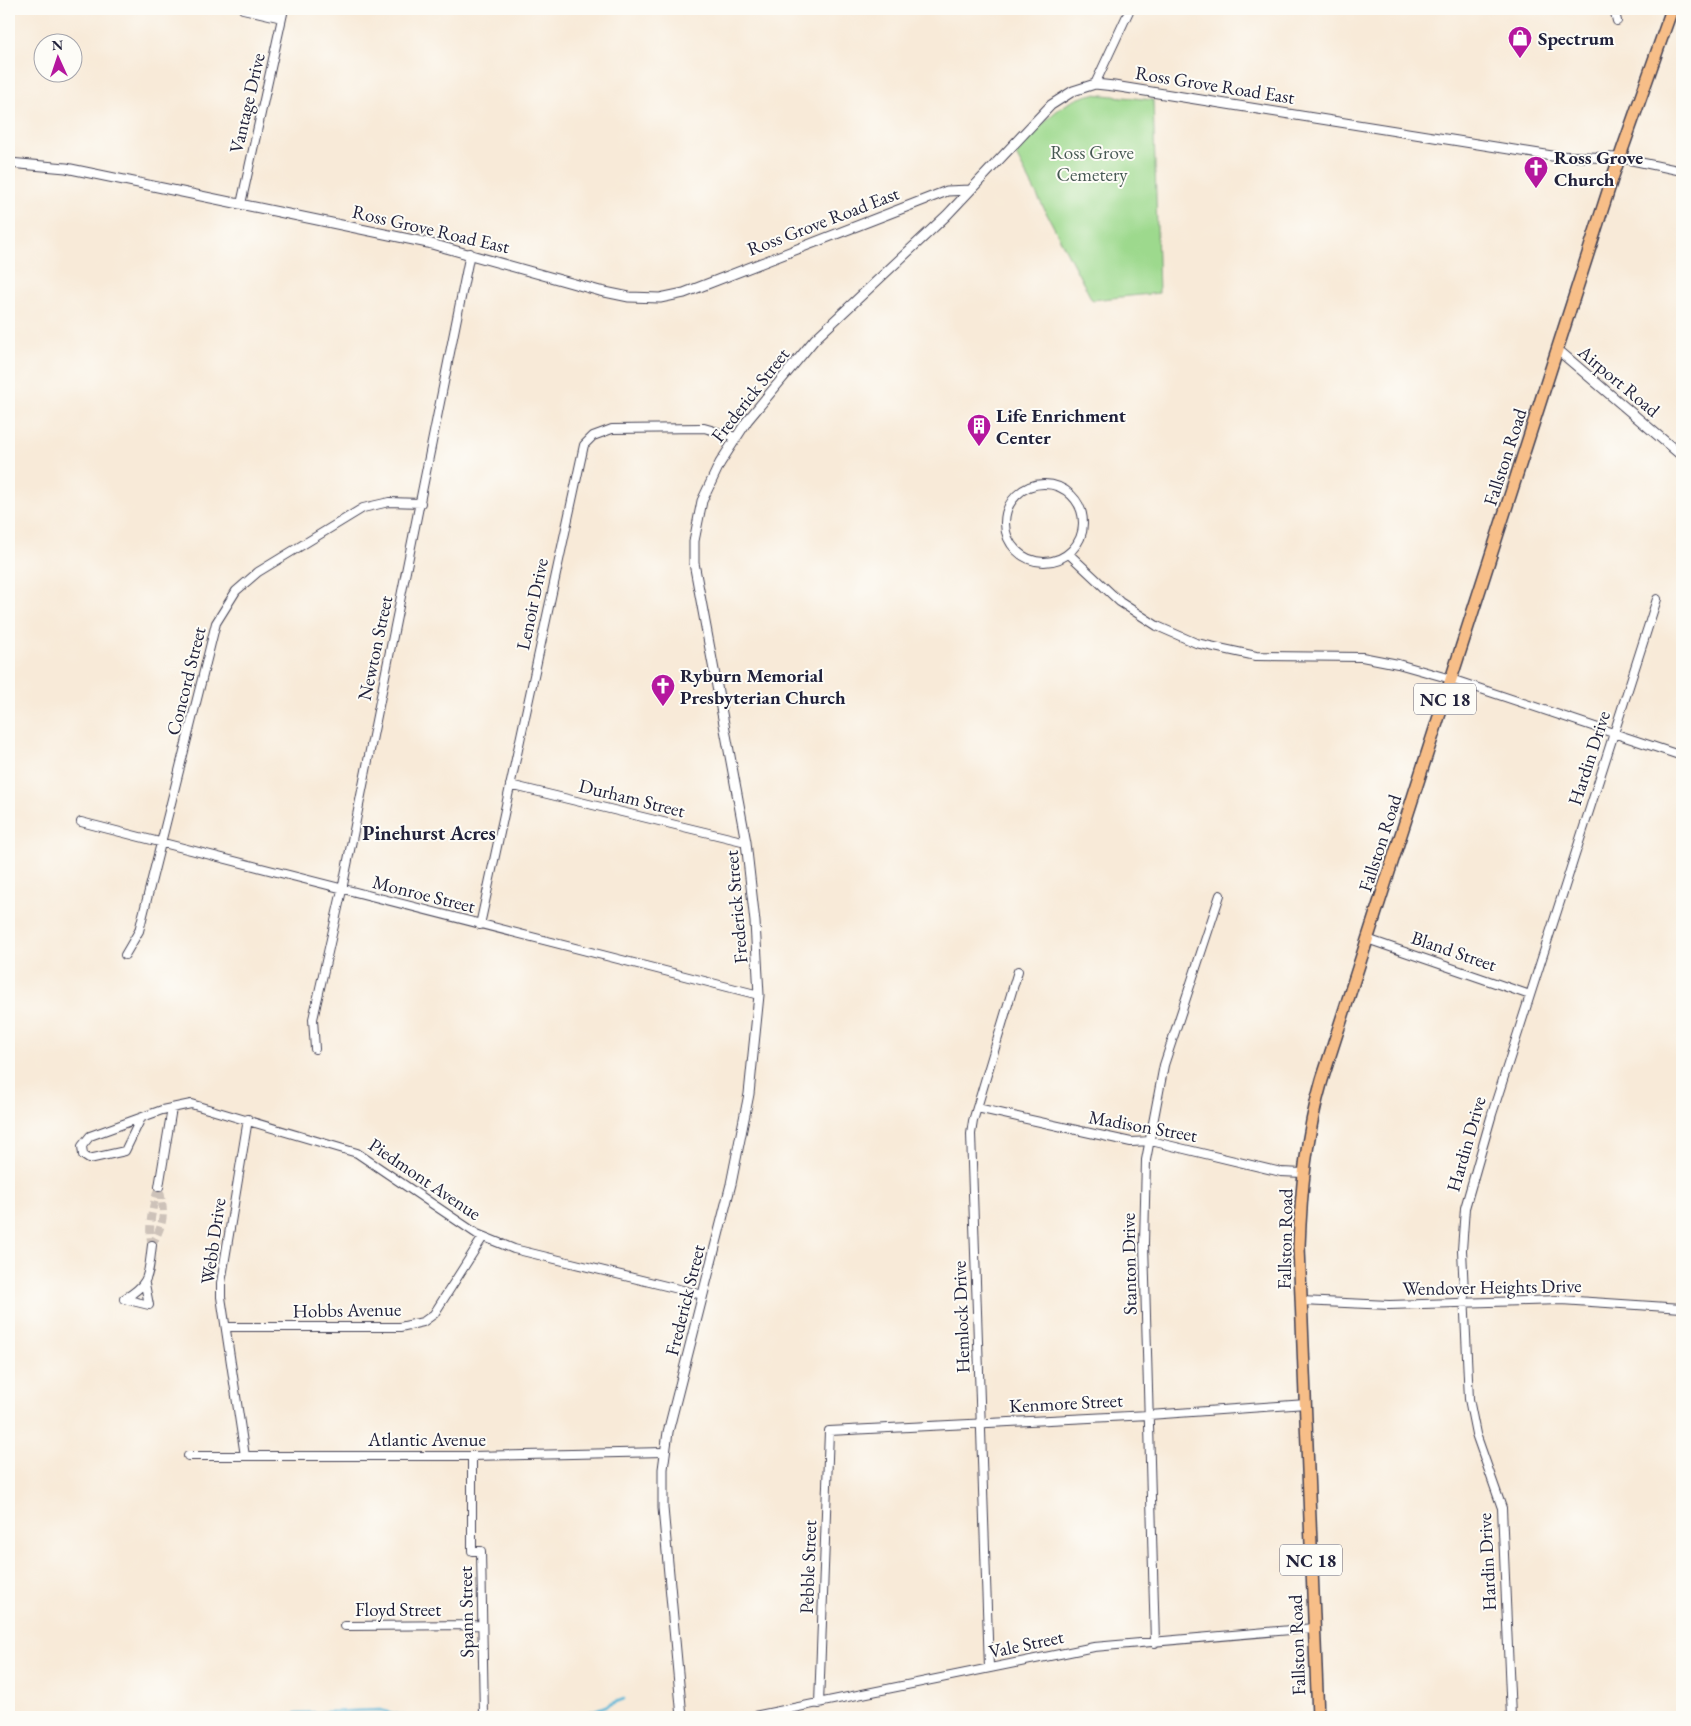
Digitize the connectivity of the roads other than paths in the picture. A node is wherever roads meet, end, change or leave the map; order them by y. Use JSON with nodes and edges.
{"nodes":[{"id":1,"x":243,"y":9,"type":"edge"},
{"id":2,"x":284,"y":9,"type":"edge"},
{"id":3,"x":1130,"y":9,"type":"edge"},
{"id":4,"x":1614,"y":9,"type":"edge"},
{"id":5,"x":1672,"y":9,"type":"edge"},
{"id":6,"x":282,"y":18,"type":"junction"},
{"id":7,"x":1617,"y":21,"type":"dead end"},
{"id":8,"x":1095,"y":84,"type":"junction"},
{"id":9,"x":1620,"y":158,"type":"junction"},
{"id":10,"x":9,"y":163,"type":"edge"},
{"id":11,"x":1682,"y":171,"type":"edge"},
{"id":12,"x":970,"y":190,"type":"junction"},
{"id":13,"x":241,"y":204,"type":"junction"},
{"id":14,"x":470,"y":253,"type":"junction"},
{"id":15,"x":1558,"y":350,"type":"junction"},
{"id":16,"x":736,"y":437,"type":"junction"},
{"id":17,"x":1682,"y":456,"type":"edge"},
{"id":18,"x":421,"y":503,"type":"junction"},
{"id":19,"x":1069,"y":554,"type":"junction"},
{"id":20,"x":1658,"y":599,"type":"dead end"},
{"id":21,"x":1451,"y":679,"type":"junction"},
{"id":22,"x":1614,"y":733,"type":"junction"},
{"id":23,"x":1682,"y":756,"type":"edge"},
{"id":24,"x":510,"y":785,"type":"junction"},
{"id":25,"x":81,"y":822,"type":"dead end"},
{"id":26,"x":746,"y":842,"type":"junction"},
{"id":27,"x":163,"y":843,"type":"junction"},
{"id":28,"x":342,"y":890,"type":"junction"},
{"id":29,"x":1220,"y":895,"type":"dead end"},
{"id":30,"x":480,"y":925,"type":"junction"},
{"id":31,"x":1367,"y":939,"type":"junction"},
{"id":32,"x":125,"y":955,"type":"dead end"},
{"id":33,"x":1018,"y":970,"type":"dead end"},
{"id":34,"x":1530,"y":994,"type":"junction"},
{"id":35,"x":759,"y":995,"type":"junction"},
{"id":36,"x":315,"y":1049,"type":"dead end"},
{"id":37,"x":172,"y":1108,"type":"junction"},
{"id":38,"x":977,"y":1108,"type":"junction"},
{"id":39,"x":141,"y":1118,"type":"junction"},
{"id":40,"x":248,"y":1119,"type":"junction"},
{"id":41,"x":1151,"y":1141,"type":"junction"},
{"id":42,"x":1303,"y":1173,"type":"junction"},
{"id":43,"x":159,"y":1187,"type":"dead end"},
{"id":44,"x":483,"y":1237,"type":"junction"},
{"id":45,"x":152,"y":1245,"type":"tunnel mouth"},
{"id":46,"x":145,"y":1284,"type":"dead end"},
{"id":47,"x":703,"y":1295,"type":"junction"},
{"id":48,"x":1302,"y":1301,"type":"junction"},
{"id":49,"x":1465,"y":1303,"type":"junction"},
{"id":50,"x":1682,"y":1308,"type":"edge"},
{"id":51,"x":226,"y":1327,"type":"junction"},
{"id":52,"x":1306,"y":1404,"type":"junction"},
{"id":53,"x":1149,"y":1415,"type":"junction"},
{"id":54,"x":981,"y":1423,"type":"junction"},
{"id":55,"x":829,"y":1431,"type":"joint"},
{"id":56,"x":665,"y":1452,"type":"junction"},
{"id":57,"x":188,"y":1456,"type":"dead end"},
{"id":58,"x":245,"y":1456,"type":"junction"},
{"id":59,"x":472,"y":1456,"type":"junction"},
{"id":60,"x":482,"y":1625,"type":"junction"},
{"id":61,"x":345,"y":1626,"type":"dead end"},
{"id":62,"x":1314,"y":1628,"type":"junction"},
{"id":63,"x":1156,"y":1643,"type":"junction"},
{"id":64,"x":989,"y":1668,"type":"junction"},
{"id":65,"x":819,"y":1704,"type":"junction"},
{"id":66,"x":484,"y":1717,"type":"edge"},
{"id":67,"x":682,"y":1717,"type":"edge"},
{"id":68,"x":749,"y":1717,"type":"edge"},
{"id":69,"x":1318,"y":1717,"type":"edge"},
{"id":70,"x":1511,"y":1717,"type":"edge"}],
"edges":[{"from":1,"to":6,"type":"street"},
{"from":2,"to":6,"type":"street","name":"Vantage Drive"},
{"from":3,"to":8,"type":"street"},
{"from":4,"to":7,"type":"street"},
{"from":5,"to":9,"type":"main road","name":"Fallston Road","number":"NC 18"},
{"from":6,"to":13,"type":"street","name":"Vantage Drive"},
{"from":8,"to":9,"type":"street","name":"Ross Grove Road East"},
{"from":8,"to":12,"type":"street","name":"Ross Grove Road East"},
{"from":9,"to":11,"type":"street"},
{"from":9,"to":15,"type":"main road","name":"Fallston Road","number":"NC 18"},
{"from":10,"to":13,"type":"street","name":"Ross Grove Road East"},
{"from":12,"to":14,"type":"street","name":"Ross Grove Road East"},
{"from":12,"to":16,"type":"street","name":"Frederick Street"},
{"from":13,"to":14,"type":"street","name":"Ross Grove Road East"},
{"from":14,"to":18,"type":"street","name":"Newton Street"},
{"from":15,"to":17,"type":"street","name":"Airport Road"},
{"from":15,"to":21,"type":"main road","name":"Fallston Road","number":"NC 18"},
{"from":16,"to":24,"type":"street","name":"Lenoir Drive"},
{"from":16,"to":26,"type":"street","name":"Frederick Street"},
{"from":18,"to":27,"type":"street","name":"Concord Street"},
{"from":18,"to":28,"type":"street","name":"Newton Street"},
{"from":19,"to":19,"type":"street"},
{"from":19,"to":21,"type":"street"},
{"from":20,"to":22,"type":"street","name":"Hardin Drive"},
{"from":21,"to":22,"type":"street"},
{"from":21,"to":31,"type":"main road","name":"Fallston Road","number":"NC 18"},
{"from":22,"to":23,"type":"street"},
{"from":22,"to":34,"type":"street","name":"Hardin Drive"},
{"from":24,"to":26,"type":"street","name":"Durham Street"},
{"from":24,"to":30,"type":"street","name":"Lenoir Drive"},
{"from":25,"to":27,"type":"street","name":"Monroe Street"},
{"from":26,"to":35,"type":"street","name":"Frederick Street"},
{"from":27,"to":28,"type":"street","name":"Monroe Street"},
{"from":27,"to":32,"type":"street","name":"Concord Street"},
{"from":28,"to":30,"type":"street","name":"Monroe Street"},
{"from":28,"to":36,"type":"street","name":"Newton Street"},
{"from":29,"to":41,"type":"street","name":"Stanton Drive"},
{"from":30,"to":35,"type":"street","name":"Monroe Street"},
{"from":31,"to":34,"type":"street","name":"Bland Street"},
{"from":31,"to":42,"type":"main road","name":"Fallston Road","number":"NC 18"},
{"from":33,"to":38,"type":"street","name":"Hemlock Drive"},
{"from":34,"to":49,"type":"street","name":"Hardin Drive"},
{"from":35,"to":47,"type":"street","name":"Frederick Street"},
{"from":37,"to":39,"type":"street","name":"Piedmont Avenue"},
{"from":37,"to":40,"type":"street","name":"Piedmont Avenue"},
{"from":37,"to":43,"type":"street"},
{"from":38,"to":41,"type":"street","name":"Madison Street"},
{"from":38,"to":54,"type":"street","name":"Hemlock Drive"},
{"from":39,"to":39,"type":"street","name":"Piedmont Avenue"},
{"from":40,"to":44,"type":"street","name":"Piedmont Avenue"},
{"from":40,"to":51,"type":"street","name":"Webb Drive"},
{"from":41,"to":42,"type":"street","name":"Madison Street"},
{"from":41,"to":53,"type":"street","name":"Stanton Drive"},
{"from":42,"to":48,"type":"main road","name":"Fallston Road","number":"NC 18"},
{"from":44,"to":47,"type":"street","name":"Piedmont Avenue"},
{"from":44,"to":51,"type":"street","name":"Hobbs Avenue"},
{"from":45,"to":46,"type":"street"},
{"from":47,"to":56,"type":"street","name":"Frederick Street"},
{"from":48,"to":49,"type":"street","name":"Wendover Heights Drive"},
{"from":48,"to":52,"type":"main road","name":"Fallston Road","number":"NC 18"},
{"from":49,"to":50,"type":"street","name":"Wendover Heights Drive"},
{"from":49,"to":70,"type":"street","name":"Hardin Drive"},
{"from":51,"to":58,"type":"street","name":"Webb Drive"},
{"from":52,"to":53,"type":"street","name":"Kenmore Street"},
{"from":52,"to":62,"type":"main road","name":"Fallston Road","number":"NC 18"},
{"from":53,"to":54,"type":"street","name":"Kenmore Street"},
{"from":53,"to":63,"type":"street","name":"Stanton Drive"},
{"from":54,"to":55,"type":"street","name":"Kenmore Street"},
{"from":54,"to":64,"type":"street","name":"Hemlock Drive"},
{"from":55,"to":65,"type":"street","name":"Pebble Street"},
{"from":56,"to":59,"type":"street","name":"Atlantic Avenue"},
{"from":56,"to":67,"type":"street","name":"Frederick Street"},
{"from":57,"to":58,"type":"street","name":"Atlantic Avenue"},
{"from":58,"to":59,"type":"street","name":"Atlantic Avenue"},
{"from":59,"to":60,"type":"street","name":"Spann Street"},
{"from":60,"to":61,"type":"street","name":"Floyd Street"},
{"from":60,"to":66,"type":"street","name":"Spann Street"},
{"from":62,"to":63,"type":"street","name":"Vale Street"},
{"from":62,"to":69,"type":"main road","name":"Fallston Road","number":"NC 18"},
{"from":63,"to":64,"type":"street","name":"Vale Street"},
{"from":64,"to":65,"type":"street","name":"Vale Street"},
{"from":65,"to":68,"type":"street","name":"Vale Street"}]}
